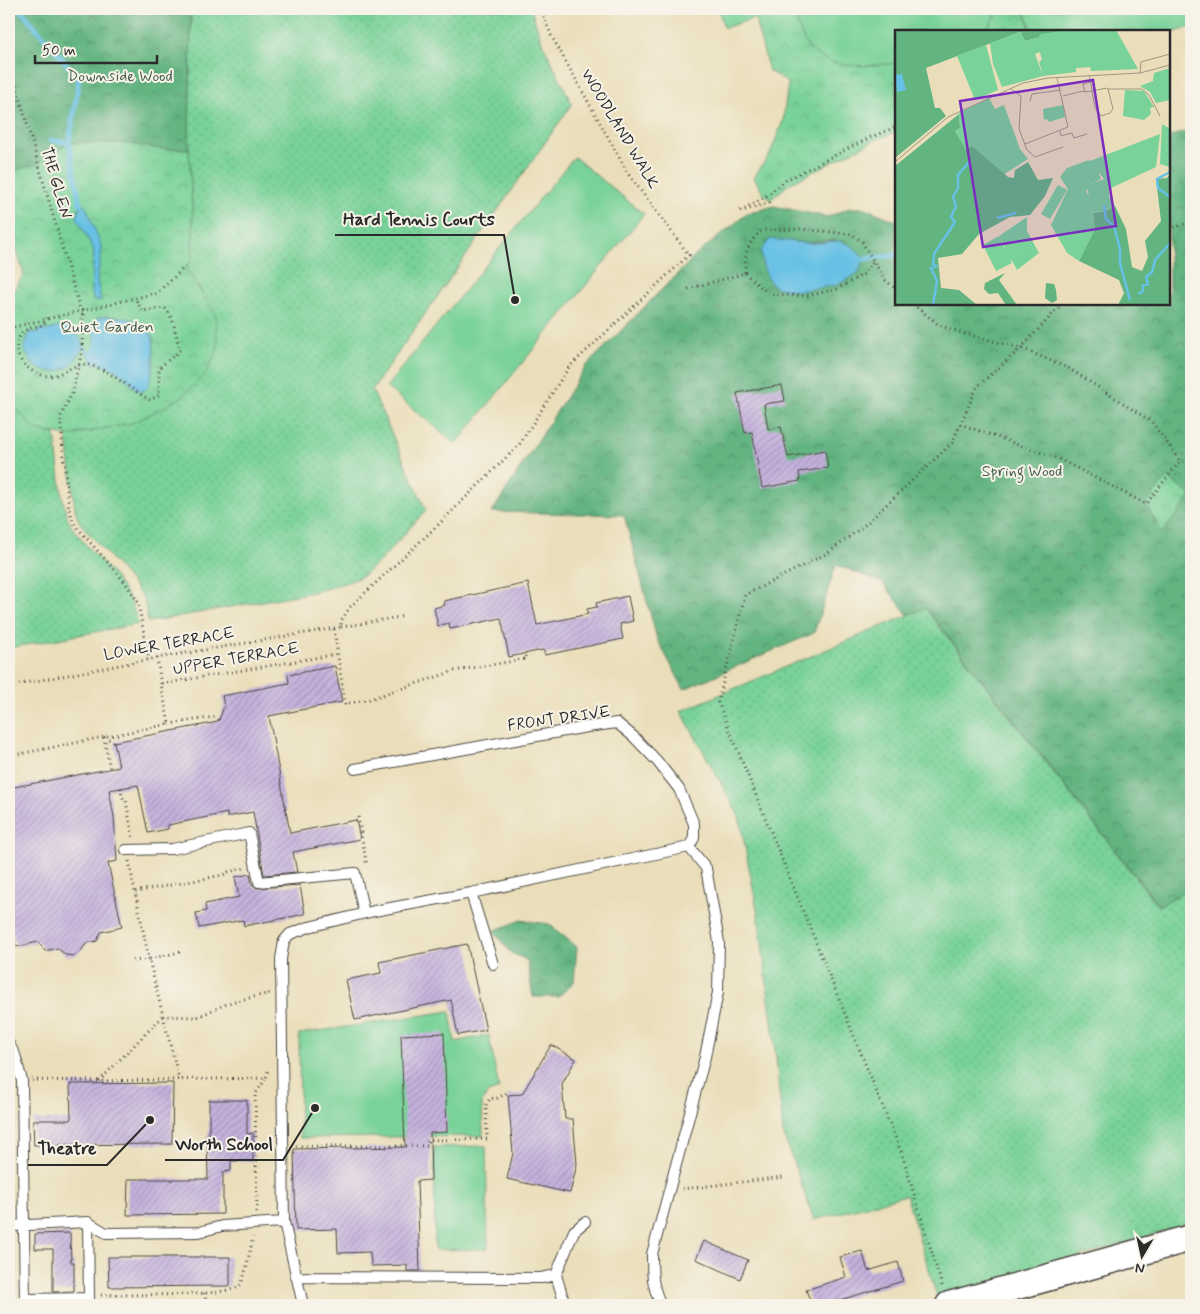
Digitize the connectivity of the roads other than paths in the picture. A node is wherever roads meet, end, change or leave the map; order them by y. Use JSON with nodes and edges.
{"nodes":[{"id":1,"x":355,"y":769,"type":"dead end"},
{"id":2,"x":689,"y":847,"type":"junction"},
{"id":3,"x":127,"y":855,"type":"road end"},
{"id":4,"x":471,"y":894,"type":"junction"},
{"id":5,"x":364,"y":913,"type":"junction"},
{"id":6,"x":494,"y":964,"type":"dead end"},
{"id":7,"x":9,"y":1044,"type":"edge"},
{"id":8,"x":88,"y":1222,"type":"junction"},
{"id":9,"x":284,"y":1222,"type":"junction"},
{"id":10,"x":585,"y":1222,"type":"dead end"},
{"id":11,"x":9,"y":1226,"type":"edge"},
{"id":12,"x":24,"y":1226,"type":"junction"},
{"id":13,"x":1191,"y":1238,"type":"edge"},
{"id":14,"x":556,"y":1275,"type":"junction"},
{"id":15,"x":296,"y":1277,"type":"junction"},
{"id":16,"x":946,"y":1297,"type":"edge"},
{"id":17,"x":25,"y":1302,"type":"edge"},
{"id":18,"x":303,"y":1305,"type":"edge"},
{"id":19,"x":565,"y":1305,"type":"edge"},
{"id":20,"x":661,"y":1305,"type":"edge"}],
"edges":[{"from":1,"to":2,"type":"lane","name":"FRONT DRIVE"},
{"from":2,"to":4,"type":"lane"},
{"from":2,"to":20,"type":"lane"},
{"from":3,"to":5,"type":"lane"},
{"from":4,"to":5,"type":"lane"},
{"from":4,"to":6,"type":"lane"},
{"from":5,"to":9,"type":"lane"},
{"from":7,"to":12,"type":"lane"},
{"from":8,"to":9,"type":"lane"},
{"from":8,"to":12,"type":"lane"},
{"from":8,"to":17,"type":"lane"},
{"from":9,"to":15,"type":"lane"},
{"from":10,"to":14,"type":"lane"},
{"from":11,"to":12,"type":"lane"},
{"from":12,"to":17,"type":"lane"},
{"from":13,"to":16,"type":"main road"},
{"from":14,"to":15,"type":"lane"},
{"from":14,"to":19,"type":"lane"},
{"from":15,"to":18,"type":"lane"}]}
